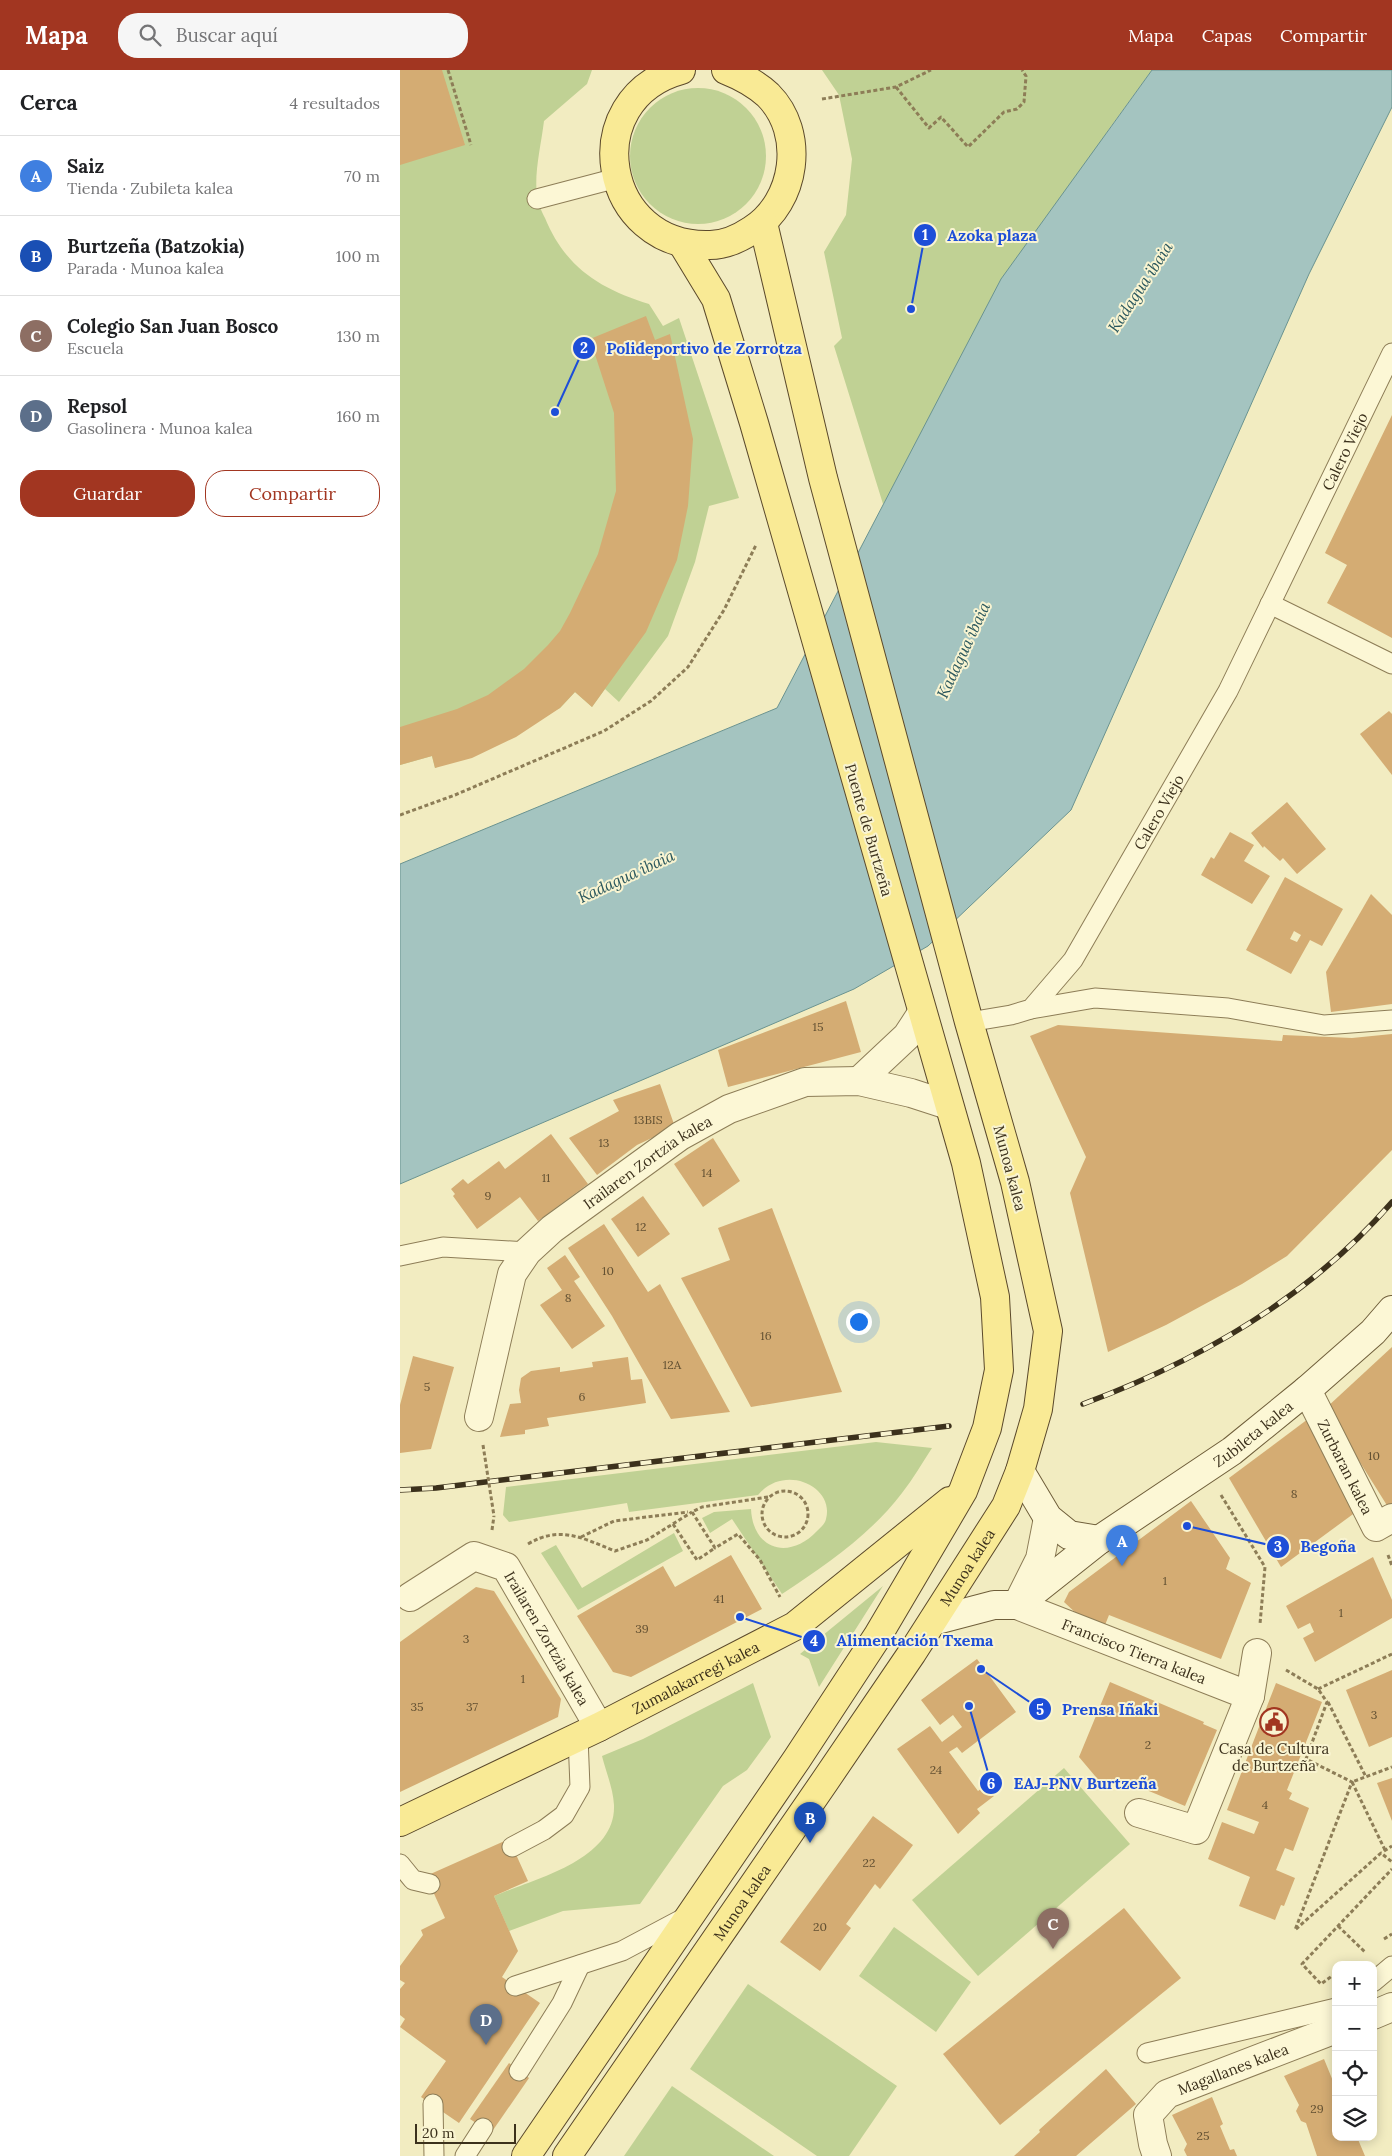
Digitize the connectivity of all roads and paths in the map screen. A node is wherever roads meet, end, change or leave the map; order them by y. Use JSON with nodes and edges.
{"nodes":[{"id":1,"x":448,"y":70,"type":"edge"},
{"id":2,"x":726,"y":70,"type":"edge"},
{"id":3,"x":932,"y":70,"type":"edge"},
{"id":4,"x":1022,"y":70,"type":"edge"},
{"id":5,"x":669,"y":72,"type":"edge"},
{"id":6,"x":896,"y":87,"type":"junction"},
{"id":7,"x":822,"y":99,"type":"dead end"},
{"id":8,"x":470,"y":145,"type":"dead end"},
{"id":9,"x":617,"y":178,"type":"junction"},
{"id":10,"x":537,"y":199,"type":"dead end"},
{"id":11,"x":763,"y":223,"type":"junction"},
{"id":12,"x":682,"y":243,"type":"junction"},
{"id":13,"x":1392,"y":353,"type":"edge"},
{"id":14,"x":758,"y":541,"type":"dead end"},
{"id":15,"x":1270,"y":604,"type":"junction"},
{"id":16,"x":1392,"y":664,"type":"edge"},
{"id":17,"x":400,"y":816,"type":"edge"},
{"id":18,"x":1031,"y":1009,"type":"junction"},
{"id":19,"x":966,"y":1012,"type":"junction"},
{"id":20,"x":922,"y":1013,"type":"junction"},
{"id":21,"x":1392,"y":1020,"type":"edge"},
{"id":22,"x":859,"y":1080,"type":"junction"},
{"id":23,"x":948,"y":1105,"type":"junction"},
{"id":24,"x":527,"y":1252,"type":"junction"},
{"id":25,"x":400,"y":1256,"type":"edge"},
{"id":26,"x":1392,"y":1310,"type":"edge"},
{"id":27,"x":1307,"y":1390,"type":"junction"},
{"id":28,"x":479,"y":1417,"type":"dead end"},
{"id":29,"x":483,"y":1445,"type":"dead end"},
{"id":30,"x":1205,"y":1469,"type":"junction"},
{"id":31,"x":1020,"y":1471,"type":"junction"},
{"id":32,"x":963,"y":1491,"type":"junction"},
{"id":33,"x":768,"y":1497,"type":"junction"},
{"id":34,"x":692,"y":1512,"type":"junction"},
{"id":35,"x":494,"y":1516,"type":"dead end"},
{"id":36,"x":1048,"y":1518,"type":"junction"},
{"id":37,"x":1392,"y":1518,"type":"edge"},
{"id":38,"x":673,"y":1524,"type":"junction"},
{"id":39,"x":581,"y":1537,"type":"junction"},
{"id":40,"x":1099,"y":1540,"type":"junction"},
{"id":41,"x":528,"y":1544,"type":"dead end"},
{"id":42,"x":715,"y":1548,"type":"junction"},
{"id":43,"x":410,"y":1597,"type":"dead end"},
{"id":44,"x":1017,"y":1605,"type":"junction"},
{"id":45,"x":933,"y":1621,"type":"junction"},
{"id":46,"x":796,"y":1626,"type":"junction"},
{"id":47,"x":1257,"y":1653,"type":"joint"},
{"id":48,"x":1392,"y":1654,"type":"edge"},
{"id":49,"x":1250,"y":1696,"type":"junction"},
{"id":50,"x":1327,"y":1702,"type":"junction"},
{"id":51,"x":589,"y":1732,"type":"junction"},
{"id":52,"x":1392,"y":1767,"type":"edge"},
{"id":53,"x":1366,"y":1776,"type":"junction"},
{"id":54,"x":1352,"y":1782,"type":"junction"},
{"id":55,"x":1139,"y":1813,"type":"dead end"},
{"id":56,"x":400,"y":1822,"type":"edge"},
{"id":57,"x":1392,"y":1846,"type":"edge"},
{"id":58,"x":512,"y":1847,"type":"dead end"},
{"id":59,"x":1383,"y":1851,"type":"junction"},
{"id":60,"x":1392,"y":1862,"type":"edge"},
{"id":61,"x":400,"y":1864,"type":"edge"},
{"id":62,"x":1392,"y":1869,"type":"edge"},
{"id":63,"x":430,"y":1884,"type":"dead end"},
{"id":64,"x":689,"y":1915,"type":"junction"},
{"id":65,"x":1338,"y":1926,"type":"junction"},
{"id":66,"x":1365,"y":1952,"type":"dead end"},
{"id":67,"x":580,"y":1965,"type":"junction"},
{"id":68,"x":1392,"y":1966,"type":"edge"},
{"id":69,"x":1332,"y":1976,"type":"edge"},
{"id":70,"x":1377,"y":1979,"type":"edge"},
{"id":71,"x":515,"y":1986,"type":"dead end"},
{"id":72,"x":1392,"y":2007,"type":"edge"},
{"id":73,"x":1332,"y":2009,"type":"edge"},
{"id":74,"x":1377,"y":2013,"type":"edge"},
{"id":75,"x":1332,"y":2031,"type":"edge"},
{"id":76,"x":1147,"y":2053,"type":"dead end"},
{"id":77,"x":519,"y":2071,"type":"dead end"},
{"id":78,"x":433,"y":2104,"type":"dead end"},
{"id":79,"x":483,"y":2128,"type":"dead end"},
{"id":80,"x":434,"y":2156,"type":"edge"},
{"id":81,"x":465,"y":2156,"type":"edge"},
{"id":82,"x":526,"y":2156,"type":"edge"},
{"id":83,"x":568,"y":2156,"type":"edge"},
{"id":84,"x":1157,"y":2156,"type":"edge"}],
"edges":[{"from":1,"to":8,"type":"path"},
{"from":2,"to":11,"type":"main road"},
{"from":3,"to":6,"type":"path"},
{"from":4,"to":6,"type":"path"},
{"from":5,"to":9,"type":"main road"},
{"from":6,"to":7,"type":"path"},
{"from":9,"to":10,"type":"lane"},
{"from":9,"to":12,"type":"main road"},
{"from":11,"to":12,"type":"main road"},
{"from":11,"to":19,"type":"main road"},
{"from":12,"to":20,"type":"main road","name":"Puente de Burtzeña"},
{"from":13,"to":15,"type":"lane","name":"Calero Viejo"},
{"from":14,"to":17,"type":"path"},
{"from":15,"to":16,"type":"lane"},
{"from":15,"to":18,"type":"lane","name":"Calero Viejo"},
{"from":18,"to":19,"type":"lane"},
{"from":18,"to":21,"type":"lane"},
{"from":19,"to":31,"type":"main road","name":"Munoa kalea"},
{"from":20,"to":22,"type":"street"},
{"from":20,"to":23,"type":"main road","name":"Puente de Burtzeña"},
{"from":22,"to":23,"type":"street","name":"Irailaren Zortzia kalea"},
{"from":22,"to":24,"type":"street","name":"Irailaren Zortzia kalea"},
{"from":23,"to":32,"type":"main road"},
{"from":24,"to":25,"type":"lane"},
{"from":24,"to":28,"type":"street","name":"Irailaren Zortzia kalea"},
{"from":26,"to":27,"type":"street","name":"Zubileta kalea"},
{"from":27,"to":30,"type":"street","name":"Zubileta kalea"},
{"from":27,"to":37,"type":"street","name":"Zurbaran kalea"},
{"from":29,"to":35,"type":"path","bridge":true},
{"from":30,"to":40,"type":"street","name":"Zubileta kalea"},
{"from":30,"to":47,"type":"path"},
{"from":31,"to":36,"type":"street"},
{"from":31,"to":45,"type":"main road","name":"Munoa kalea"},
{"from":32,"to":46,"type":"main road","name":"Zumalakarregi kalea"},
{"from":32,"to":64,"type":"main road"},
{"from":33,"to":33,"type":"path"},
{"from":33,"to":34,"type":"path"},
{"from":34,"to":38,"type":"path"},
{"from":34,"to":39,"type":"path"},
{"from":34,"to":42,"type":"path"},
{"from":36,"to":40,"type":"street"},
{"from":36,"to":44,"type":"street"},
{"from":38,"to":39,"type":"path"},
{"from":38,"to":42,"type":"path"},
{"from":39,"to":41,"type":"path"},
{"from":40,"to":44,"type":"street","name":"Zubileta kalea"},
{"from":42,"to":46,"type":"path"},
{"from":43,"to":51,"type":"street","name":"Irailaren Zortzia kalea"},
{"from":44,"to":45,"type":"street"},
{"from":44,"to":49,"type":"street","name":"Francisco Tierra kalea"},
{"from":45,"to":83,"type":"main road","name":"Munoa kalea"},
{"from":46,"to":51,"type":"main road","name":"Zumalakarregi kalea"},
{"from":47,"to":49,"type":"street"},
{"from":48,"to":50,"type":"path"},
{"from":49,"to":55,"type":"street"},
{"from":50,"to":53,"type":"path"},
{"from":50,"to":54,"type":"path"},
{"from":51,"to":56,"type":"main road","name":"Zumalakarregi kalea"},
{"from":51,"to":58,"type":"lane"},
{"from":52,"to":53,"type":"path"},
{"from":53,"to":54,"type":"path"},
{"from":54,"to":59,"type":"path"},
{"from":54,"to":59,"type":"path"},
{"from":57,"to":59,"type":"path"},
{"from":59,"to":60,"type":"path"},
{"from":61,"to":63,"type":"lane"},
{"from":62,"to":65,"type":"path"},
{"from":64,"to":67,"type":"lane"},
{"from":64,"to":82,"type":"main road"},
{"from":65,"to":66,"type":"path"},
{"from":65,"to":69,"type":"path"},
{"from":67,"to":71,"type":"lane"},
{"from":67,"to":77,"type":"lane"},
{"from":68,"to":70,"type":"lane"},
{"from":72,"to":74,"type":"street"},
{"from":73,"to":76,"type":"lane"},
{"from":75,"to":84,"type":"street","name":"Magallanes kalea"},
{"from":78,"to":80,"type":"lane"},
{"from":79,"to":81,"type":"lane"}]}
